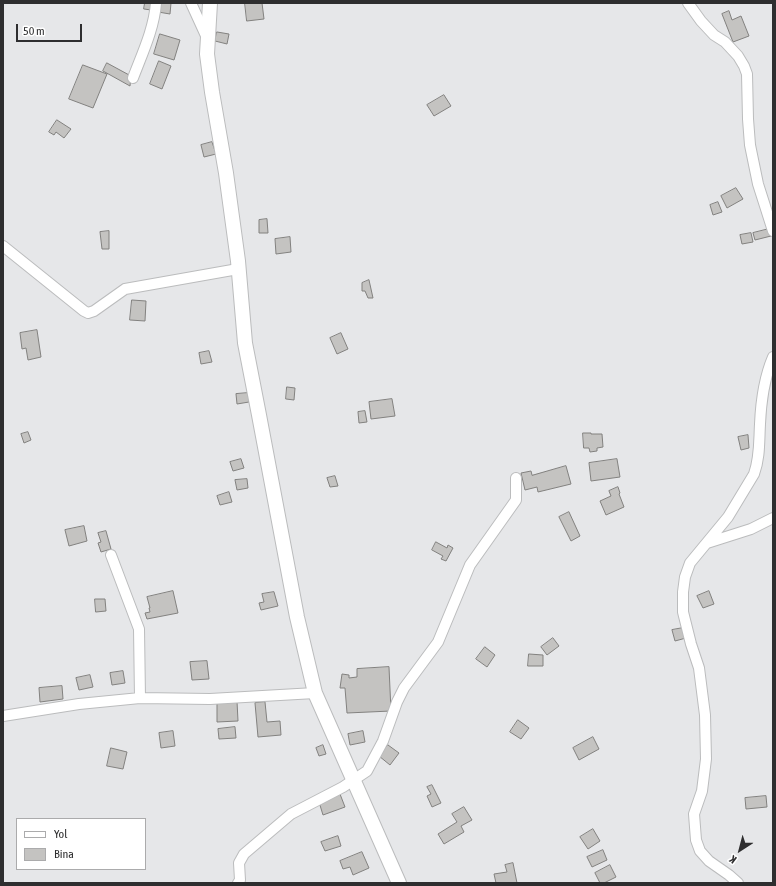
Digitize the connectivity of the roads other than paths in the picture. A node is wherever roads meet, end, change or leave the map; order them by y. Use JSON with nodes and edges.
{"nodes":[{"id":1,"x":156,"y":3,"type":"edge"},
{"id":2,"x":191,"y":3,"type":"edge"},
{"id":3,"x":210,"y":3,"type":"edge"},
{"id":4,"x":688,"y":3,"type":"edge"},
{"id":5,"x":208,"y":40,"type":"junction"},
{"id":6,"x":133,"y":78,"type":"dead end"},
{"id":7,"x":773,"y":231,"type":"edge"},
{"id":8,"x":3,"y":246,"type":"edge"},
{"id":9,"x":238,"y":269,"type":"junction"},
{"id":10,"x":773,"y":357,"type":"edge"},
{"id":11,"x":516,"y":478,"type":"dead end"},
{"id":12,"x":773,"y":518,"type":"edge"},
{"id":13,"x":707,"y":543,"type":"junction"},
{"id":14,"x":111,"y":555,"type":"dead end"},
{"id":15,"x":315,"y":693,"type":"junction"},
{"id":16,"x":140,"y":698,"type":"junction"},
{"id":17,"x":3,"y":716,"type":"edge"},
{"id":18,"x":353,"y":780,"type":"junction"},
{"id":19,"x":238,"y":883,"type":"edge"},
{"id":20,"x":399,"y":883,"type":"edge"},
{"id":21,"x":738,"y":883,"type":"edge"}],
"edges":[{"from":1,"to":6,"type":"street"},
{"from":2,"to":5,"type":"street"},
{"from":3,"to":5,"type":"street"},
{"from":4,"to":7,"type":"street"},
{"from":5,"to":9,"type":"street"},
{"from":8,"to":9,"type":"street"},
{"from":9,"to":15,"type":"street"},
{"from":10,"to":13,"type":"street"},
{"from":11,"to":18,"type":"street"},
{"from":12,"to":13,"type":"street"},
{"from":13,"to":21,"type":"street"},
{"from":14,"to":16,"type":"street"},
{"from":15,"to":16,"type":"street"},
{"from":15,"to":18,"type":"street"},
{"from":16,"to":17,"type":"street"},
{"from":18,"to":19,"type":"street"},
{"from":18,"to":20,"type":"street"}]}
